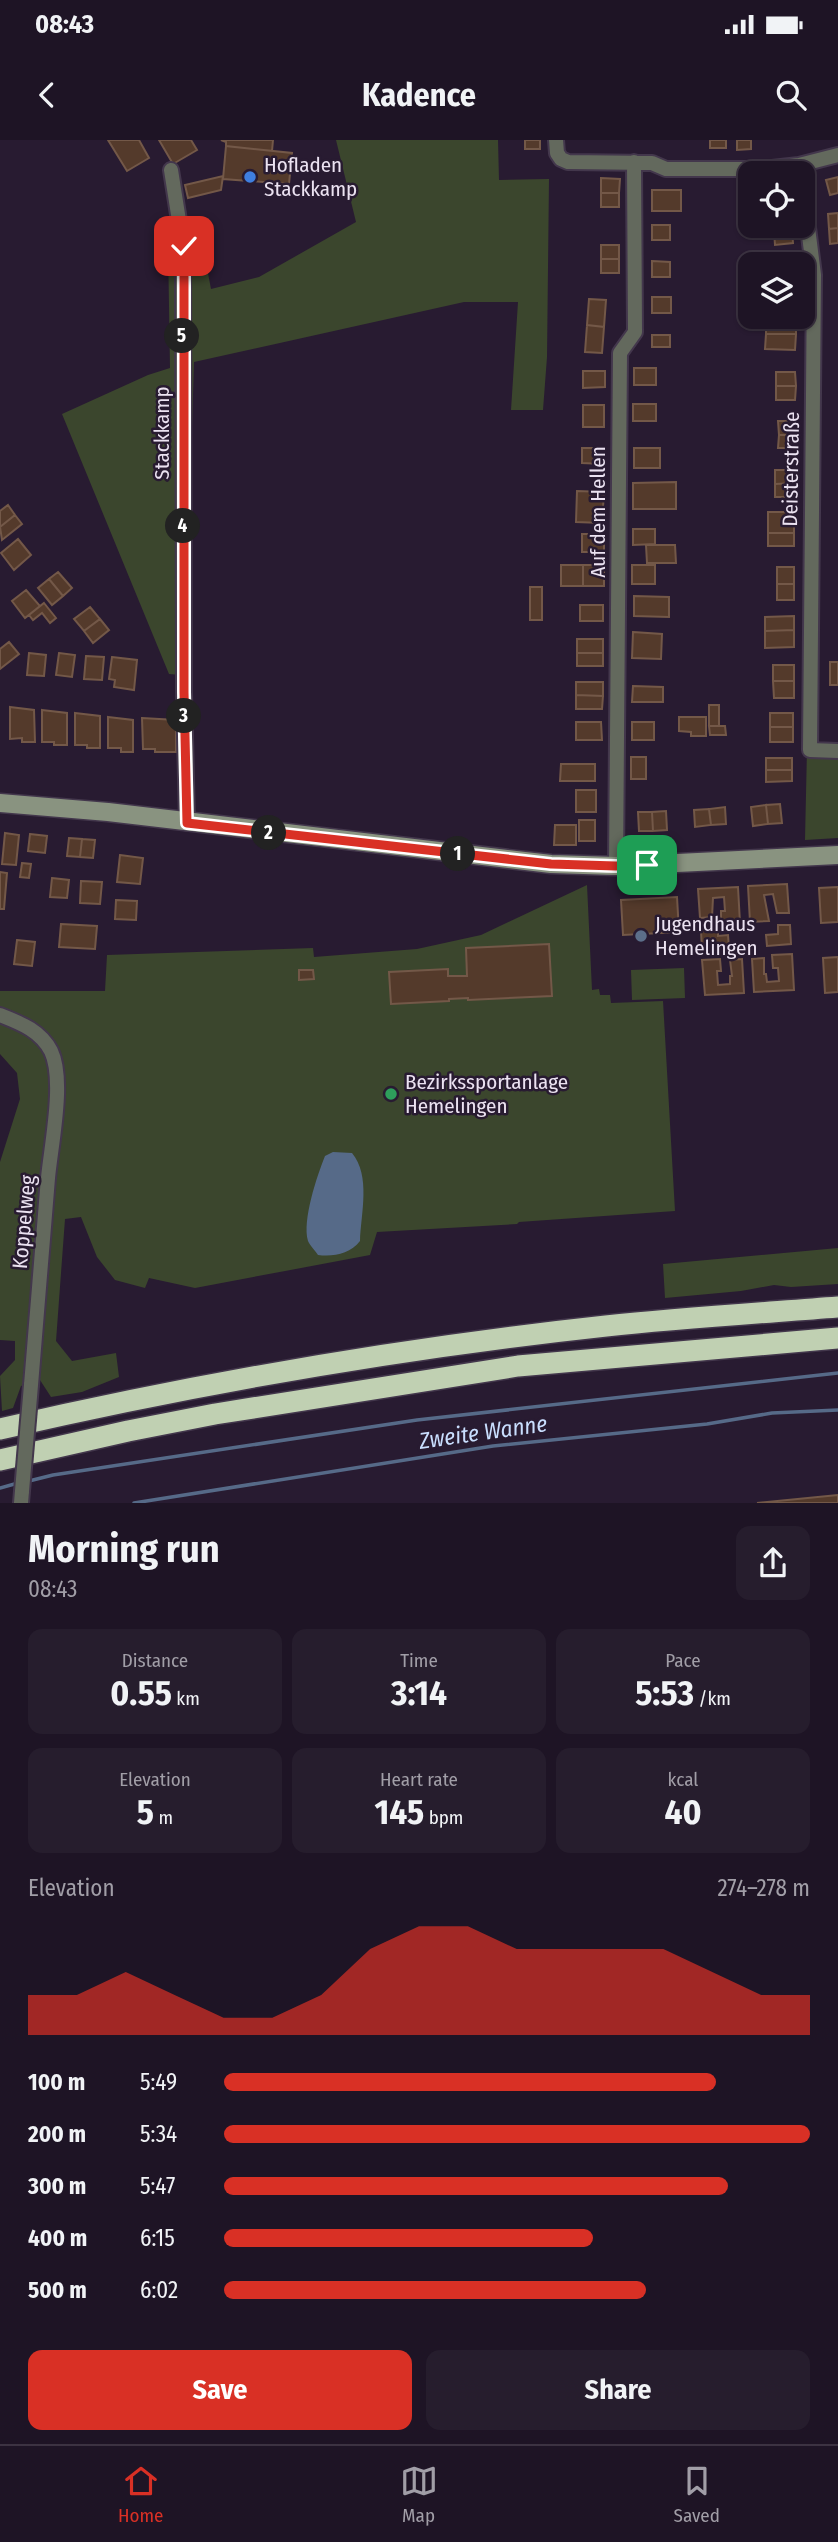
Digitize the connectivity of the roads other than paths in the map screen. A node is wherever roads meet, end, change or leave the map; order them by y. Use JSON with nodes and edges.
{"nodes":[{"id":1,"x":556,"y":140,"type":"edge"},
{"id":2,"x":838,"y":155,"type":"edge"},
{"id":3,"x":634,"y":162,"type":"junction"},
{"id":4,"x":815,"y":163,"type":"edge"},
{"id":5,"x":738,"y":169,"type":"edge"},
{"id":6,"x":171,"y":170,"type":"dead end"},
{"id":7,"x":809,"y":238,"type":"edge"},
{"id":8,"x":838,"y":751,"type":"edge"},
{"id":9,"x":0,"y":803,"type":"edge"},
{"id":10,"x":187,"y":823,"type":"junction"},
{"id":11,"x":838,"y":855,"type":"edge"},
{"id":12,"x":616,"y":866,"type":"junction"},
{"id":13,"x":0,"y":1016,"type":"edge"},
{"id":14,"x":838,"y":1307,"type":"edge"},
{"id":15,"x":838,"y":1338,"type":"edge"},
{"id":16,"x":0,"y":1429,"type":"edge"},
{"id":17,"x":0,"y":1460,"type":"edge"},
{"id":18,"x":21,"y":1497,"type":"edge"}],
"edges":[{"from":1,"to":3,"type":"street"},
{"from":2,"to":4,"type":"street"},
{"from":3,"to":5,"type":"street"},
{"from":3,"to":12,"type":"street","name":"Auf dem Hellen"},
{"from":6,"to":10,"type":"street","name":"Stackkamp"},
{"from":7,"to":8,"type":"street","name":"Deisterstraße"},
{"from":9,"to":10,"type":"main road"},
{"from":10,"to":12,"type":"main road"},
{"from":11,"to":12,"type":"main road"},
{"from":13,"to":18,"type":"street","name":"Koppelweg","bridge":true},
{"from":14,"to":16,"type":"highway"},
{"from":15,"to":17,"type":"highway"}]}
